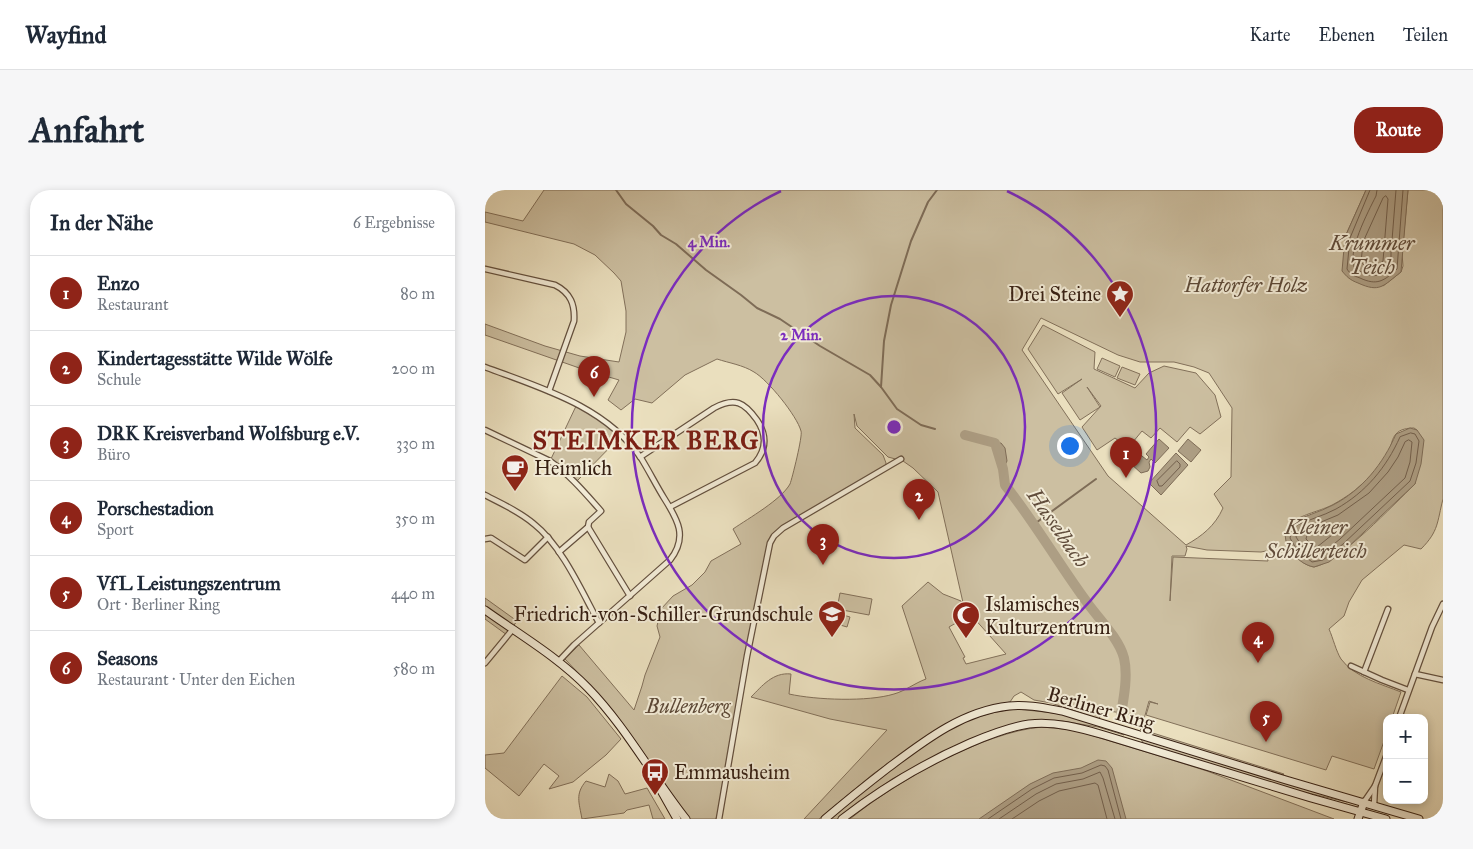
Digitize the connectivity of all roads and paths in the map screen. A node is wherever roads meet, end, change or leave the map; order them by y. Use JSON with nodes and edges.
{"nodes":[{"id":1,"x":485,"y":269,"type":"edge"},
{"id":2,"x":485,"y":367,"type":"edge"},
{"id":3,"x":549,"y":391,"type":"junction"},
{"id":4,"x":485,"y":430,"type":"edge"},
{"id":5,"x":640,"y":457,"type":"junction"},
{"id":6,"x":901,"y":459,"type":"dead end"},
{"id":7,"x":485,"y":494,"type":"edge"},
{"id":8,"x":670,"y":508,"type":"junction"},
{"id":9,"x":588,"y":527,"type":"junction"},
{"id":10,"x":548,"y":537,"type":"junction"},
{"id":11,"x":485,"y":539,"type":"edge"},
{"id":12,"x":559,"y":552,"type":"junction"},
{"id":13,"x":630,"y":596,"type":"junction"},
{"id":14,"x":1443,"y":604,"type":"edge"},
{"id":15,"x":1388,"y":609,"type":"dead end"},
{"id":16,"x":485,"y":610,"type":"edge"},
{"id":17,"x":599,"y":623,"type":"junction"},
{"id":18,"x":513,"y":629,"type":"junction"},
{"id":19,"x":485,"y":662,"type":"edge"},
{"id":20,"x":558,"y":662,"type":"junction"},
{"id":21,"x":1351,"y":666,"type":"dead end"},
{"id":22,"x":1364,"y":672,"type":"junction"},
{"id":23,"x":1415,"y":674,"type":"junction"},
{"id":24,"x":1443,"y":680,"type":"edge"},
{"id":25,"x":1409,"y":690,"type":"junction"},
{"id":26,"x":1400,"y":714,"type":"edge"},
{"id":27,"x":1385,"y":759,"type":"edge"},
{"id":28,"x":657,"y":780,"type":"junction"},
{"id":29,"x":1375,"y":786,"type":"junction"},
{"id":30,"x":1364,"y":802,"type":"junction"},
{"id":31,"x":1373,"y":805,"type":"junction"},
{"id":32,"x":1359,"y":815,"type":"edge"},
{"id":33,"x":1371,"y":817,"type":"edge"},
{"id":34,"x":677,"y":819,"type":"edge"},
{"id":35,"x":686,"y":819,"type":"edge"},
{"id":36,"x":719,"y":819,"type":"edge"},
{"id":37,"x":825,"y":819,"type":"edge"},
{"id":38,"x":842,"y":819,"type":"edge"},
{"id":39,"x":1386,"y":819,"type":"edge"},
{"id":40,"x":1419,"y":819,"type":"edge"}],
"edges":[{"from":1,"to":3,"type":"street"},
{"from":2,"to":3,"type":"street"},
{"from":3,"to":5,"type":"street"},
{"from":4,"to":9,"type":"street"},
{"from":5,"to":8,"type":"street"},
{"from":5,"to":8,"type":"street"},
{"from":6,"to":36,"type":"street"},
{"from":7,"to":10,"type":"street"},
{"from":8,"to":13,"type":"street"},
{"from":9,"to":12,"type":"street"},
{"from":9,"to":13,"type":"street"},
{"from":10,"to":11,"type":"street"},
{"from":10,"to":12,"type":"street"},
{"from":12,"to":17,"type":"street"},
{"from":13,"to":17,"type":"street"},
{"from":14,"to":23,"type":"street"},
{"from":15,"to":22,"type":"street"},
{"from":16,"to":18,"type":"main road"},
{"from":17,"to":20,"type":"street"},
{"from":18,"to":19,"type":"street"},
{"from":18,"to":20,"type":"main road"},
{"from":20,"to":28,"type":"main road"},
{"from":21,"to":22,"type":"street"},
{"from":22,"to":25,"type":"street"},
{"from":23,"to":24,"type":"street"},
{"from":23,"to":25,"type":"street"},
{"from":25,"to":26,"type":"street"},
{"from":27,"to":29,"type":"street"},
{"from":28,"to":34,"type":"main road"},
{"from":28,"to":35,"type":"main road"},
{"from":29,"to":30,"type":"street"},
{"from":29,"to":31,"type":"street"},
{"from":30,"to":31,"type":"main road","name":"Berliner Ring"},
{"from":30,"to":32,"type":"main road"},
{"from":30,"to":37,"type":"main road","name":"Berliner Ring"},
{"from":31,"to":33,"type":"main road"},
{"from":31,"to":40,"type":"main road","name":"Berliner Ring"},
{"from":32,"to":33,"type":"main road","name":"Berliner Ring"},
{"from":32,"to":38,"type":"main road","name":"Berliner Ring"},
{"from":33,"to":39,"type":"main road","name":"Berliner Ring"}]}
